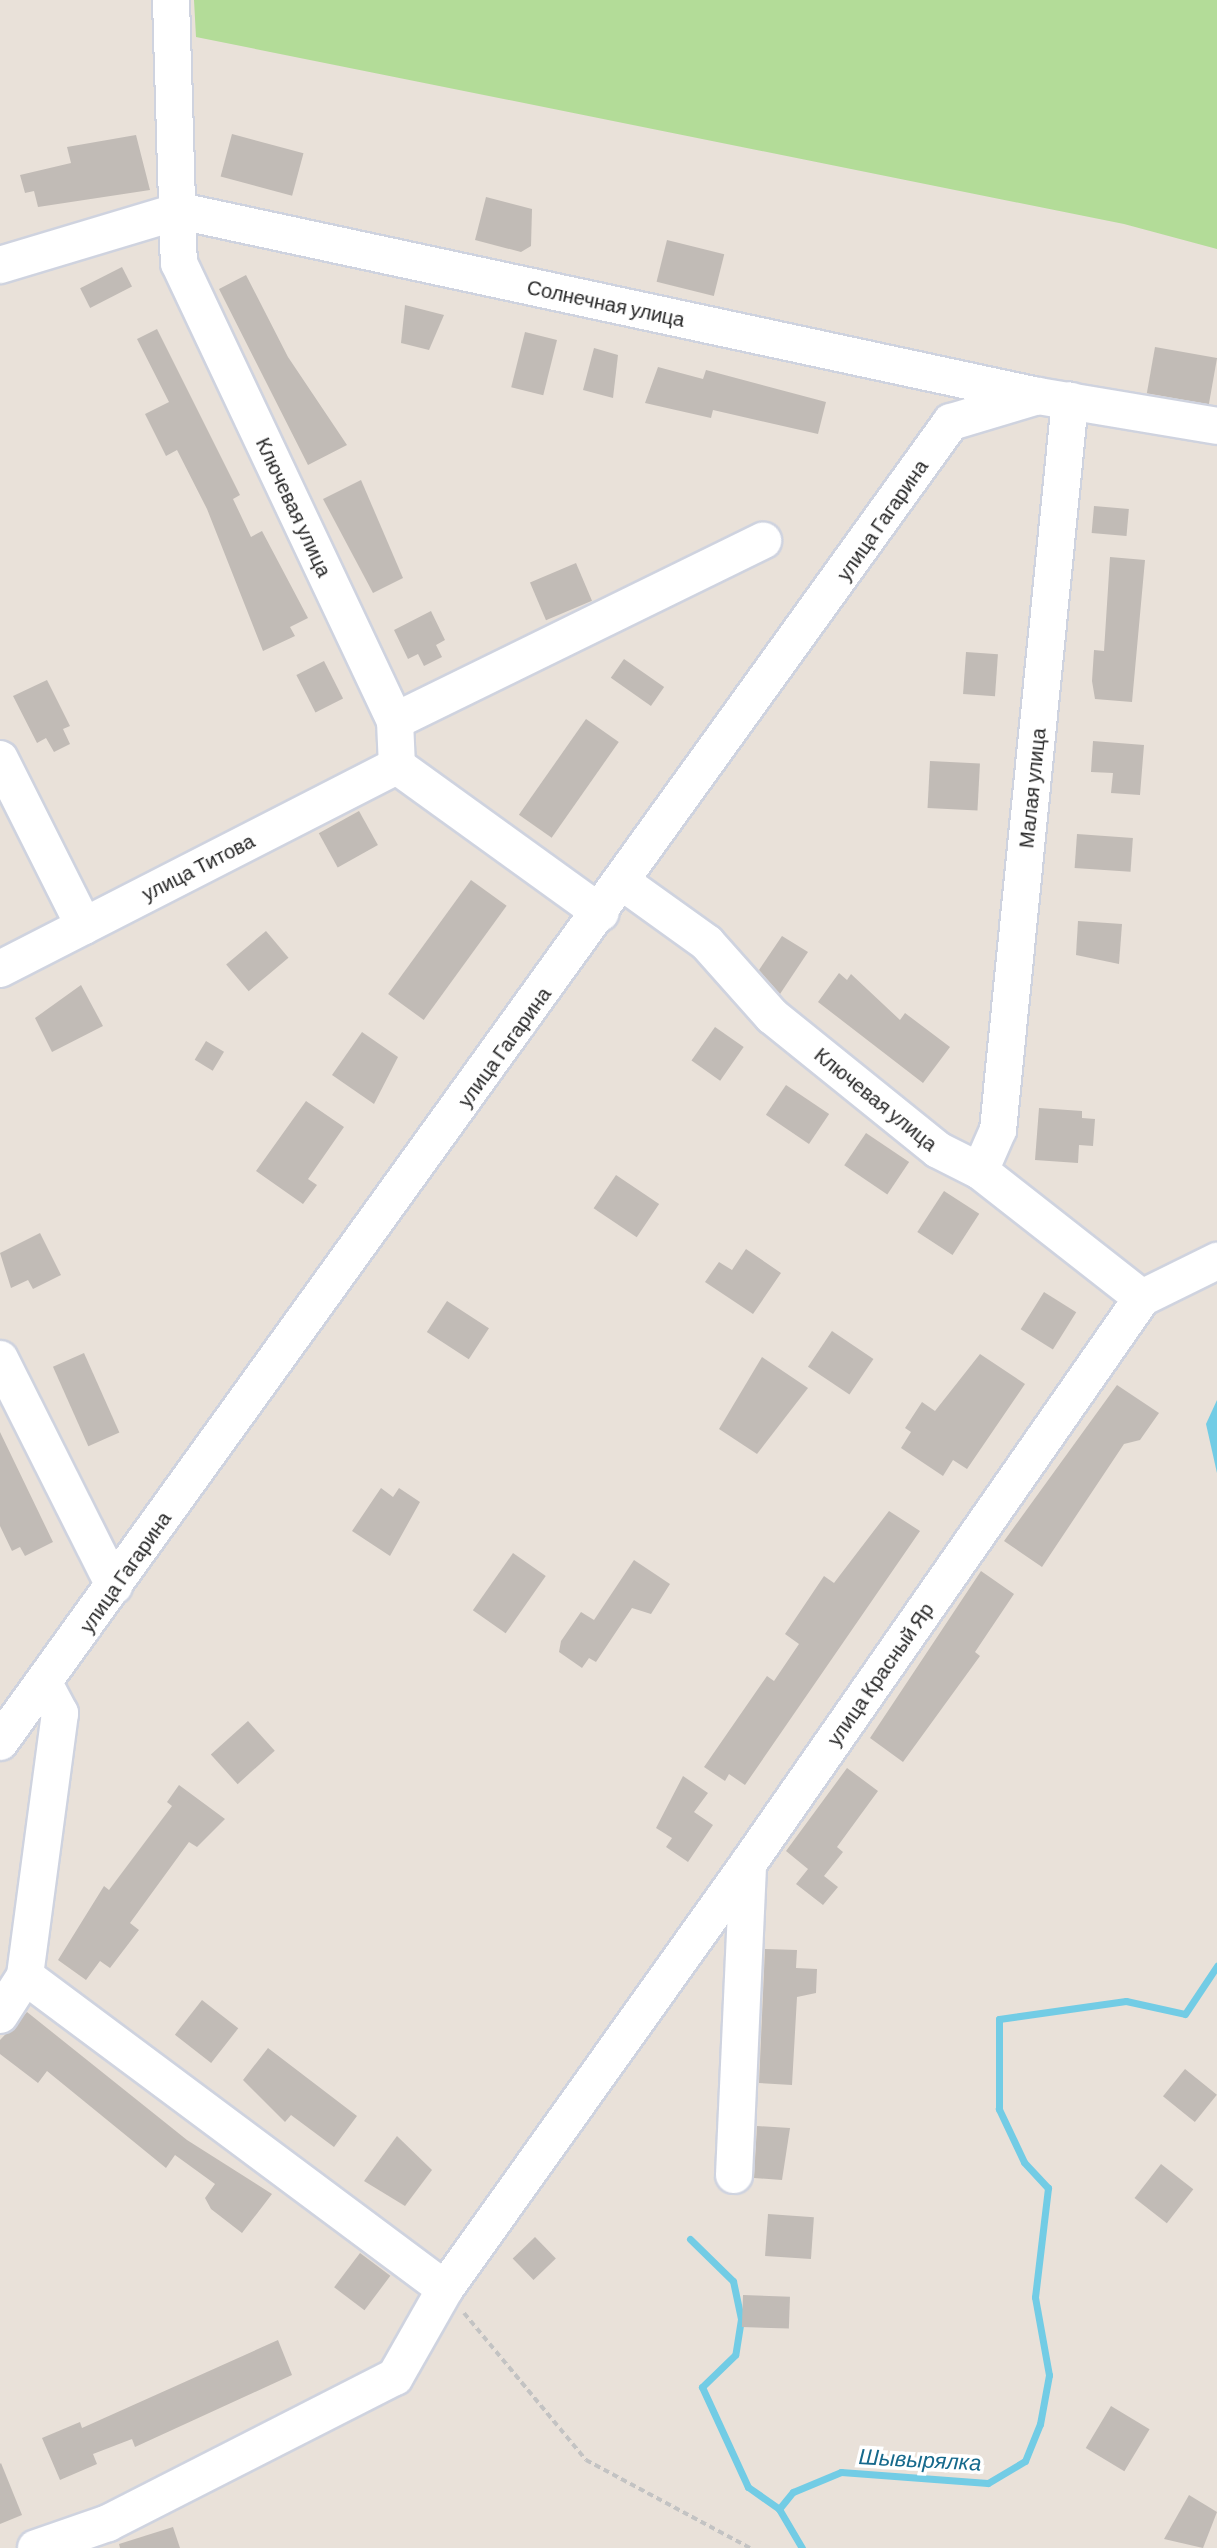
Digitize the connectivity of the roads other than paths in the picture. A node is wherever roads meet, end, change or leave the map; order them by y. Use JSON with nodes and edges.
{"nodes":[{"id":1,"x":171,"y":0,"type":"edge"},
{"id":2,"x":180,"y":211,"type":"junction"},
{"id":3,"x":0,"y":265,"type":"edge"},
{"id":4,"x":1054,"y":398,"type":"junction"},
{"id":5,"x":1217,"y":426,"type":"edge"},
{"id":6,"x":763,"y":541,"type":"dead end"},
{"id":7,"x":395,"y":721,"type":"junction"},
{"id":8,"x":0,"y":759,"type":"edge"},
{"id":9,"x":397,"y":766,"type":"junction"},
{"id":10,"x":625,"y":884,"type":"junction"},
{"id":11,"x":601,"y":913,"type":"junction"},
{"id":12,"x":84,"y":926,"type":"junction"},
{"id":13,"x":0,"y":969,"type":"edge"},
{"id":14,"x":980,"y":1171,"type":"junction"},
{"id":15,"x":1217,"y":1261,"type":"edge"},
{"id":16,"x":1142,"y":1298,"type":"junction"},
{"id":17,"x":0,"y":1359,"type":"edge"},
{"id":18,"x":114,"y":1586,"type":"junction"},
{"id":19,"x":46,"y":1687,"type":"junction"},
{"id":20,"x":0,"y":1742,"type":"edge"},
{"id":21,"x":748,"y":1864,"type":"junction"},
{"id":22,"x":25,"y":1976,"type":"junction"},
{"id":23,"x":0,"y":2015,"type":"edge"},
{"id":24,"x":734,"y":2175,"type":"dead end"},
{"id":25,"x":445,"y":2289,"type":"junction"},
{"id":26,"x":112,"y":2536,"type":"edge"},
{"id":27,"x":36,"y":2548,"type":"edge"}],
"edges":[{"from":1,"to":2,"type":"street","name":"Ключевая улица"},
{"from":2,"to":3,"type":"street","name":"Солнечная улица"},
{"from":2,"to":4,"type":"street","name":"Солнечная улица"},
{"from":2,"to":7,"type":"street","name":"Ключевая улица"},
{"from":4,"to":5,"type":"street","name":"Солнечная улица"},
{"from":4,"to":10,"type":"street","name":"улица Гагарина"},
{"from":4,"to":14,"type":"street","name":"Малая улица"},
{"from":6,"to":7,"type":"street"},
{"from":7,"to":9,"type":"street","name":"Ключевая улица"},
{"from":8,"to":12,"type":"street"},
{"from":9,"to":11,"type":"street"},
{"from":9,"to":12,"type":"street","name":"улица Титова"},
{"from":10,"to":11,"type":"street","name":"улица Гагарина"},
{"from":10,"to":14,"type":"street","name":"Ключевая улица"},
{"from":11,"to":18,"type":"street","name":"улица Гагарина"},
{"from":12,"to":13,"type":"street","name":"улица Титова"},
{"from":14,"to":16,"type":"street","name":"Ключевая улица"},
{"from":15,"to":16,"type":"street","name":"улица Красный Яр"},
{"from":16,"to":21,"type":"street","name":"улица Красный Яр"},
{"from":17,"to":18,"type":"street"},
{"from":18,"to":19,"type":"street","name":"улица Гагарина"},
{"from":19,"to":20,"type":"street","name":"улица Гагарина"},
{"from":19,"to":22,"type":"street"},
{"from":21,"to":24,"type":"street"},
{"from":21,"to":25,"type":"street","name":"улица Красный Яр"},
{"from":22,"to":23,"type":"street"},
{"from":22,"to":25,"type":"street"},
{"from":25,"to":26,"type":"street","name":"улица Красный Яр"},
{"from":26,"to":27,"type":"street","name":"улица Красный Яр"}]}
